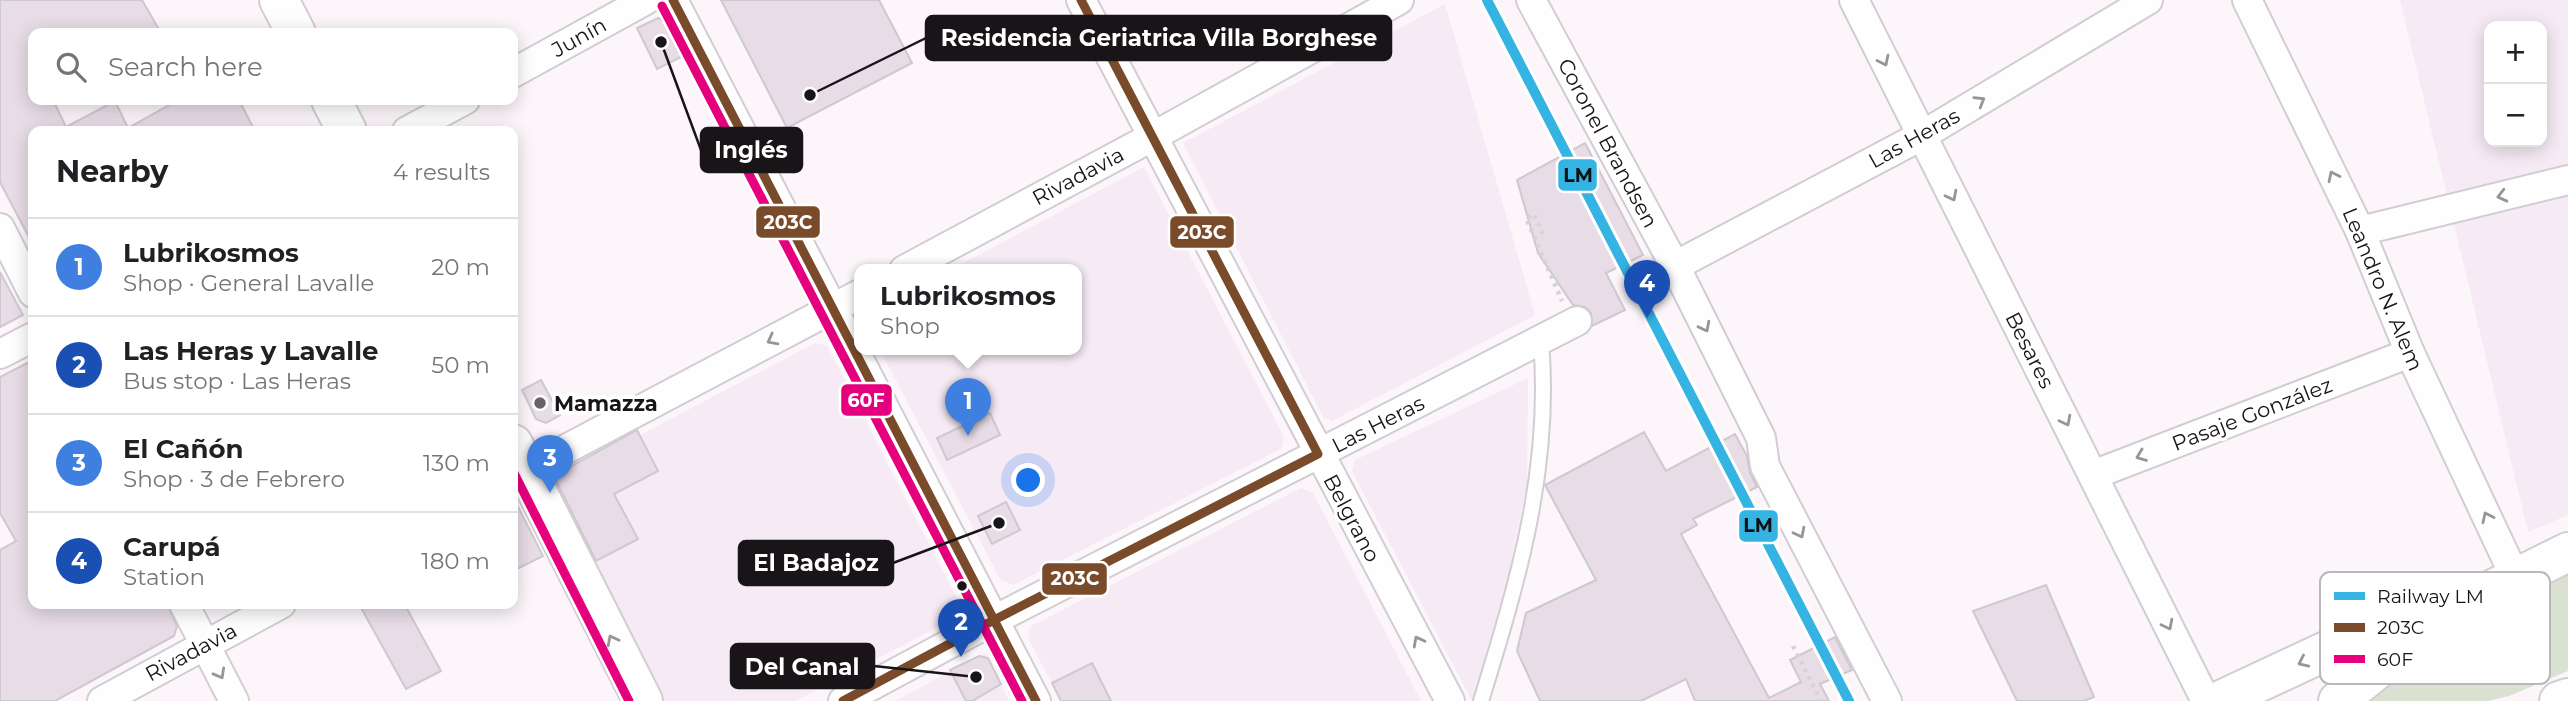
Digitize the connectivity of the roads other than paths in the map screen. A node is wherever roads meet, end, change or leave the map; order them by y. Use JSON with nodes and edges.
{"nodes":[{"id":1,"x":279,"y":0,"type":"edge"},
{"id":2,"x":646,"y":0,"type":"edge"},
{"id":3,"x":673,"y":0,"type":"edge"},
{"id":4,"x":1082,"y":0,"type":"edge"},
{"id":5,"x":1399,"y":0,"type":"edge"},
{"id":6,"x":1531,"y":0,"type":"edge"},
{"id":7,"x":1854,"y":0,"type":"edge"},
{"id":8,"x":2148,"y":0,"type":"edge"},
{"id":9,"x":2247,"y":0,"type":"edge"},
{"id":10,"x":293,"y":28,"type":"edge"},
{"id":11,"x":518,"y":70,"type":"edge"},
{"id":12,"x":334,"y":105,"type":"edge"},
{"id":13,"x":456,"y":105,"type":"edge"},
{"id":14,"x":344,"y":126,"type":"edge"},
{"id":15,"x":416,"y":126,"type":"edge"},
{"id":16,"x":1921,"y":136,"type":"junction"},
{"id":17,"x":1153,"y":137,"type":"junction"},
{"id":18,"x":2568,"y":180,"type":"edge"},
{"id":19,"x":0,"y":228,"type":"edge"},
{"id":20,"x":2360,"y":231,"type":"junction"},
{"id":21,"x":915,"y":264,"type":"edge"},
{"id":22,"x":1675,"y":266,"type":"junction"},
{"id":23,"x":28,"y":283,"type":"edge"},
{"id":24,"x":854,"y":297,"type":"edge"},
{"id":25,"x":832,"y":308,"type":"junction"},
{"id":26,"x":1575,"y":323,"type":"road end"},
{"id":27,"x":28,"y":340,"type":"edge"},
{"id":28,"x":1541,"y":341,"type":"junction"},
{"id":29,"x":854,"y":350,"type":"edge"},
{"id":30,"x":2410,"y":353,"type":"junction"},
{"id":31,"x":0,"y":354,"type":"edge"},
{"id":32,"x":856,"y":355,"type":"edge"},
{"id":33,"x":1318,"y":454,"type":"junction"},
{"id":34,"x":518,"y":463,"type":"edge"},
{"id":35,"x":518,"y":465,"type":"edge"},
{"id":36,"x":2093,"y":475,"type":"junction"},
{"id":37,"x":2568,"y":552,"type":"edge"},
{"id":38,"x":2513,"y":572,"type":"edge"},
{"id":39,"x":2529,"y":572,"type":"edge"},
{"id":40,"x":186,"y":609,"type":"edge"},
{"id":41,"x":272,"y":609,"type":"edge"},
{"id":42,"x":994,"y":620,"type":"junction"},
{"id":43,"x":204,"y":646,"type":"junction"},
{"id":44,"x":2320,"y":654,"type":"edge"},
{"id":45,"x":2359,"y":684,"type":"edge"},
{"id":46,"x":102,"y":701,"type":"edge"},
{"id":47,"x":234,"y":701,"type":"edge"},
{"id":48,"x":643,"y":701,"type":"edge"},
{"id":49,"x":843,"y":701,"type":"edge"},
{"id":50,"x":1036,"y":701,"type":"edge"},
{"id":51,"x":1450,"y":701,"type":"edge"},
{"id":52,"x":1481,"y":701,"type":"edge"},
{"id":53,"x":1886,"y":701,"type":"edge"},
{"id":54,"x":2206,"y":701,"type":"edge"},
{"id":55,"x":2219,"y":701,"type":"edge"},
{"id":56,"x":2338,"y":701,"type":"edge"}],
"edges":[{"from":1,"to":10,"type":"street"},
{"from":2,"to":11,"type":"street","name":"Junín"},
{"from":3,"to":25,"type":"street"},
{"from":4,"to":17,"type":"street","name":"Belgrano"},
{"from":5,"to":17,"type":"street","name":"Rivadavia"},
{"from":6,"to":22,"type":"street","name":"Coronel Brandsen"},
{"from":7,"to":16,"type":"street","name":"Besares","one_way":true},
{"from":16,"to":8,"type":"street","name":"Las Heras","one_way":true},
{"from":20,"to":9,"type":"street","name":"Leandro N. Alem","one_way":true},
{"from":12,"to":14,"type":"street"},
{"from":13,"to":15,"type":"street"},
{"from":16,"to":22,"type":"street","name":"Las Heras"},
{"from":16,"to":36,"type":"street","name":"Besares","one_way":true},
{"from":17,"to":21,"type":"street","name":"Rivadavia"},
{"from":17,"to":33,"type":"street","name":"Belgrano"},
{"from":18,"to":20,"type":"street","one_way":true},
{"from":19,"to":23,"type":"street"},
{"from":20,"to":30,"type":"street","name":"Leandro N. Alem"},
{"from":22,"to":53,"type":"street","name":"Coronel Brandsen","one_way":true},
{"from":24,"to":25,"type":"street"},
{"from":25,"to":29,"type":"street"},
{"from":25,"to":34,"type":"street","one_way":true},
{"from":26,"to":28,"type":"street","name":"Las Heras"},
{"from":27,"to":31,"type":"street"},
{"from":28,"to":33,"type":"street","name":"Las Heras"},
{"from":28,"to":52,"type":"lane"},
{"from":30,"to":36,"type":"street","name":"Pasaje González","one_way":true},
{"from":38,"to":30,"type":"street","name":"Leandro N. Alem","one_way":true},
{"from":32,"to":42,"type":"street"},
{"from":33,"to":42,"type":"street","name":"Las Heras"},
{"from":51,"to":33,"type":"street","name":"Belgrano","one_way":true},
{"from":48,"to":35,"type":"street","one_way":true},
{"from":36,"to":54,"type":"street","name":"Besares","one_way":true},
{"from":37,"to":39,"type":"street"},
{"from":40,"to":43,"type":"street"},
{"from":41,"to":43,"type":"street","name":"Rivadavia"},
{"from":42,"to":49,"type":"street","name":"Las Heras"},
{"from":42,"to":50,"type":"street"},
{"from":43,"to":46,"type":"street","name":"Rivadavia"},
{"from":43,"to":47,"type":"street","one_way":true},
{"from":44,"to":55,"type":"street","one_way":true},
{"from":45,"to":56,"type":"street"}]}
